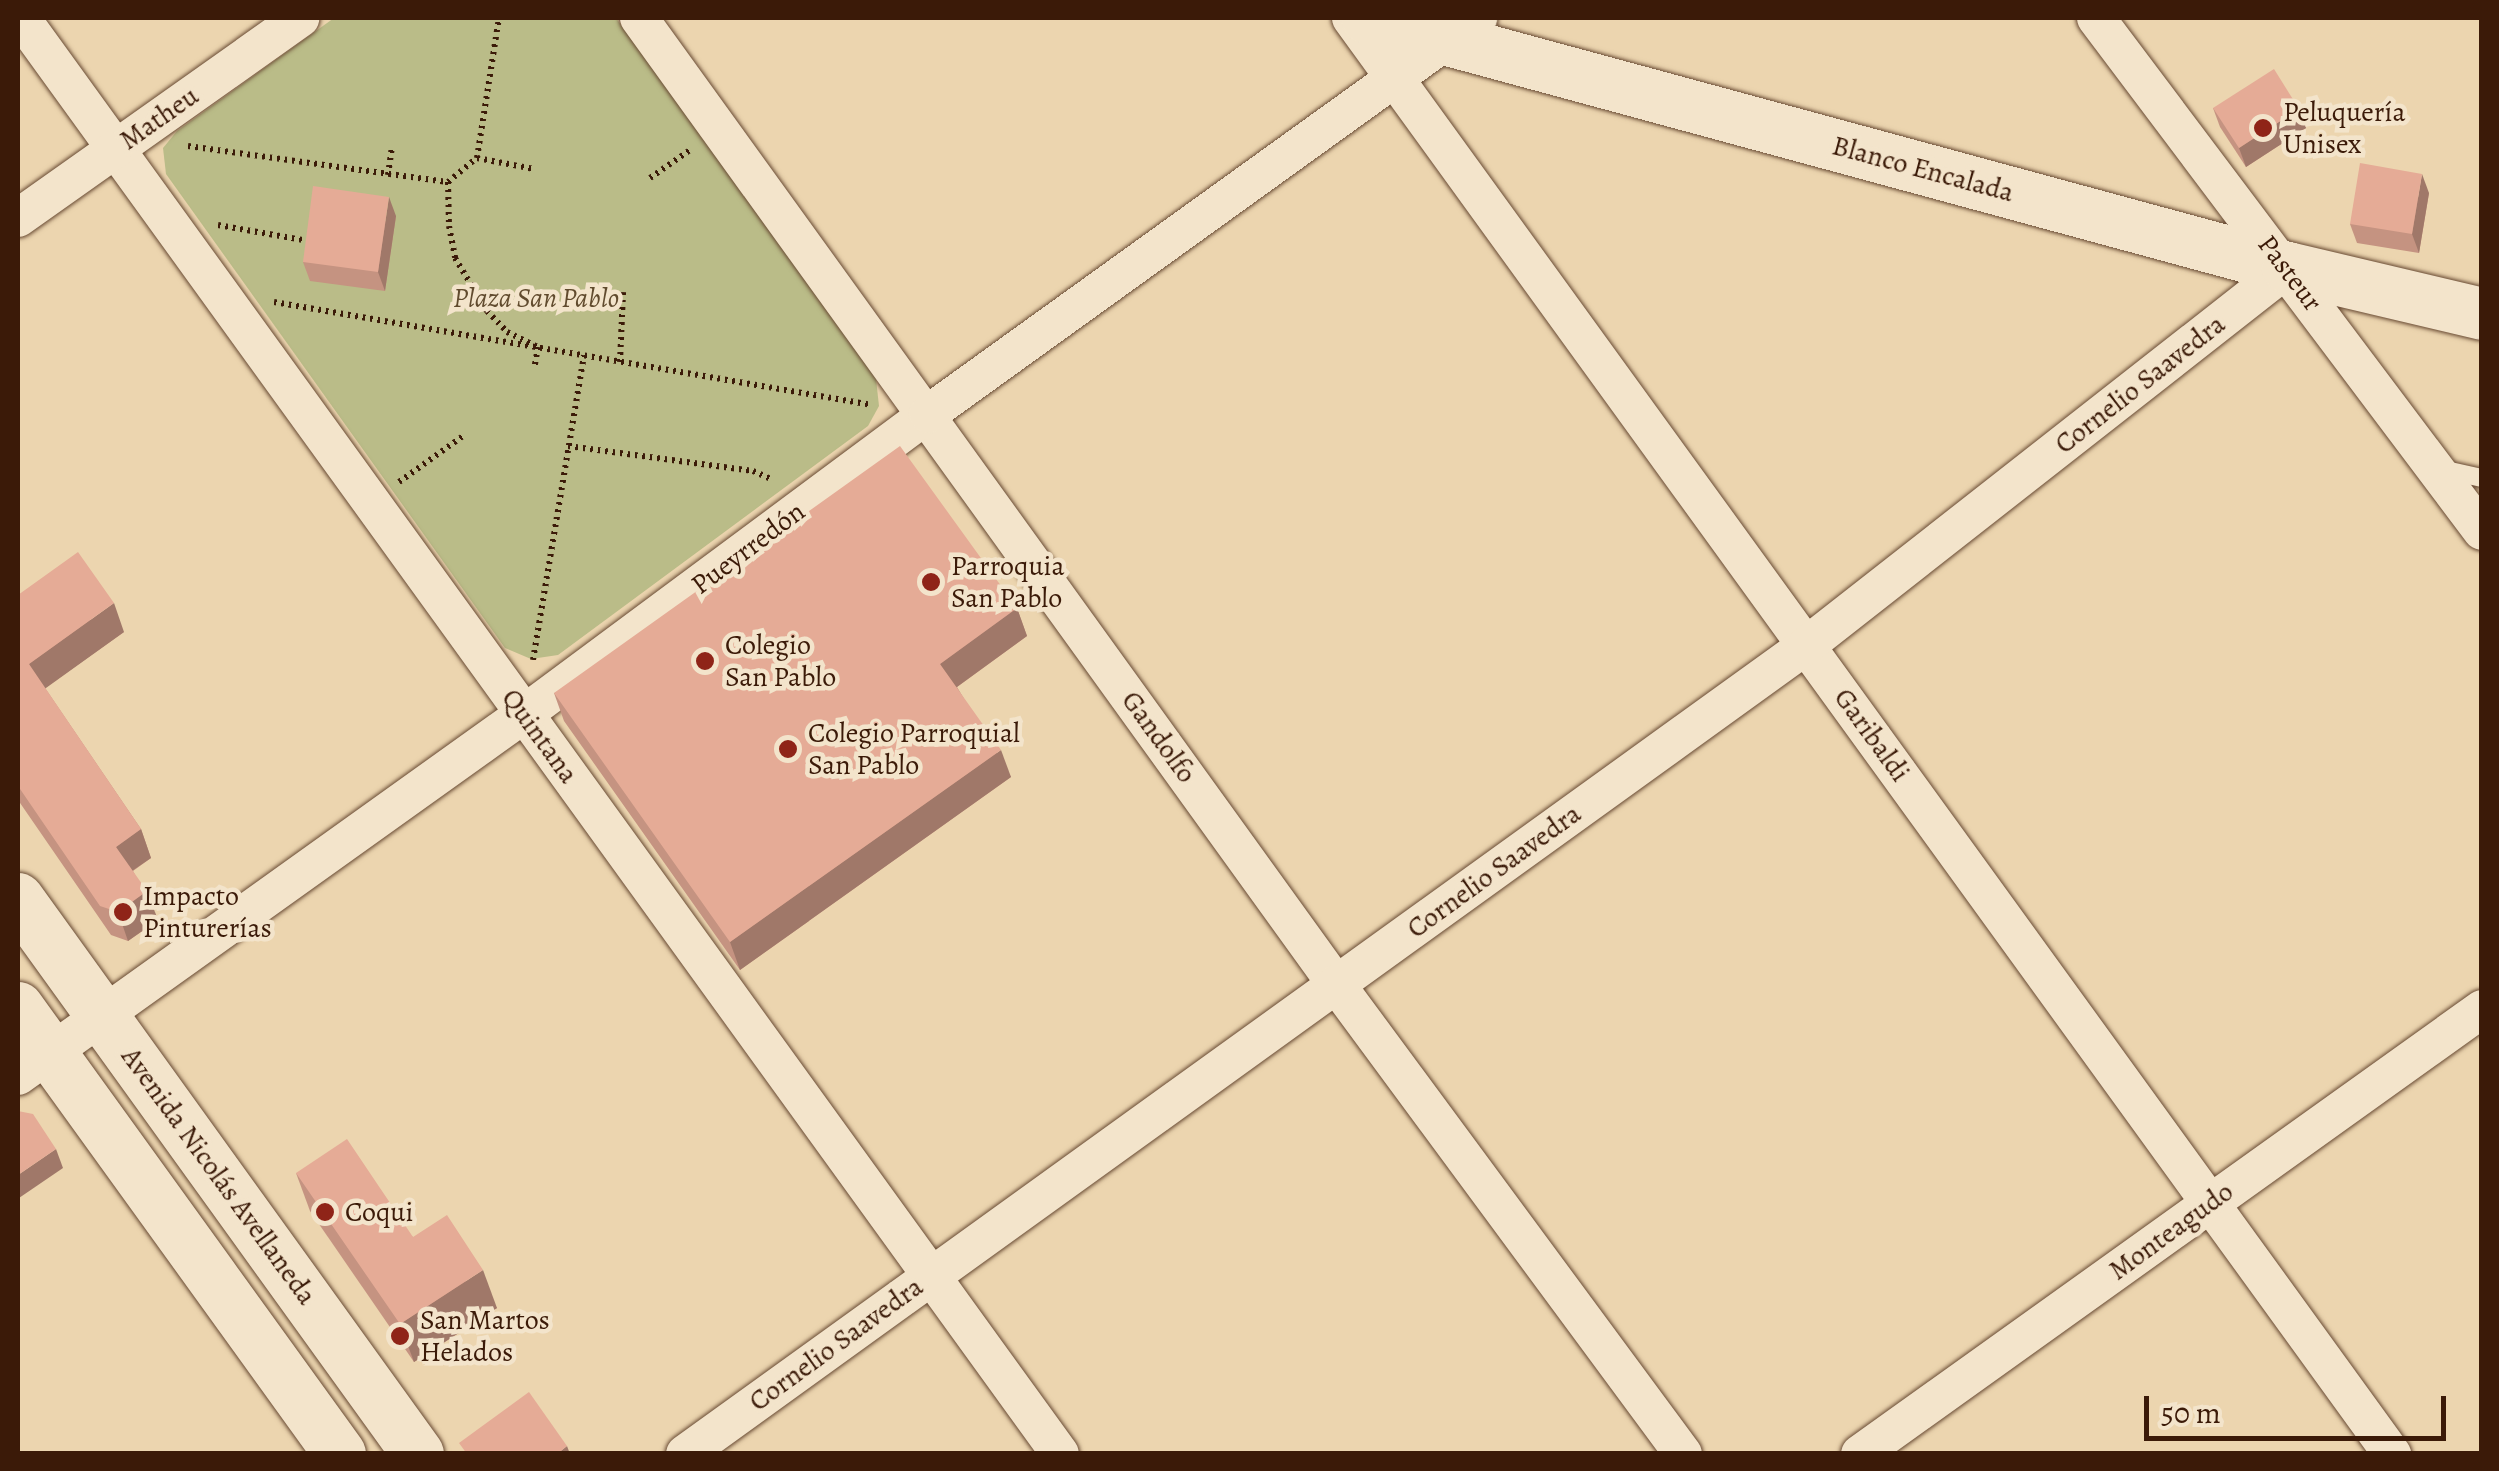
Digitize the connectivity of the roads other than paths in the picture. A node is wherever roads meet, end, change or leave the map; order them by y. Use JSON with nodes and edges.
{"nodes":[{"id":1,"x":21,"y":18,"type":"edge"},
{"id":2,"x":300,"y":18,"type":"edge"},
{"id":3,"x":639,"y":18,"type":"edge"},
{"id":4,"x":1350,"y":18,"type":"edge"},
{"id":5,"x":1367,"y":18,"type":"edge"},
{"id":6,"x":2096,"y":18,"type":"edge"},
{"id":7,"x":1462,"y":29,"type":"edge"},
{"id":8,"x":1394,"y":78,"type":"junction"},
{"id":9,"x":124,"y":143,"type":"junction"},
{"id":10,"x":18,"y":218,"type":"edge"},
{"id":11,"x":2288,"y":268,"type":"junction"},
{"id":12,"x":2482,"y":314,"type":"edge"},
{"id":13,"x":928,"y":414,"type":"junction"},
{"id":14,"x":2435,"y":468,"type":"junction"},
{"id":15,"x":2482,"y":478,"type":"edge"},
{"id":16,"x":2482,"y":530,"type":"edge"},
{"id":17,"x":1807,"y":645,"type":"junction"},
{"id":18,"x":524,"y":714,"type":"junction"},
{"id":19,"x":18,"y":899,"type":"edge"},
{"id":20,"x":1336,"y":984,"type":"junction"},
{"id":21,"x":18,"y":1008,"type":"edge"},
{"id":22,"x":2482,"y":1009,"type":"edge"},
{"id":23,"x":103,"y":1015,"type":"junction"},
{"id":24,"x":34,"y":1065,"type":"edge"},
{"id":25,"x":2210,"y":1203,"type":"junction"},
{"id":26,"x":931,"y":1276,"type":"junction"},
{"id":27,"x":340,"y":1454,"type":"edge"},
{"id":28,"x":418,"y":1454,"type":"edge"},
{"id":29,"x":685,"y":1454,"type":"edge"},
{"id":30,"x":1060,"y":1454,"type":"edge"},
{"id":31,"x":1683,"y":1454,"type":"edge"},
{"id":32,"x":1860,"y":1454,"type":"edge"},
{"id":33,"x":2392,"y":1454,"type":"edge"}],
"edges":[{"from":1,"to":9,"type":"street","name":"Quintana"},
{"from":2,"to":9,"type":"street","name":"Matheu"},
{"from":3,"to":13,"type":"street","name":"Gandolfo"},
{"from":4,"to":8,"type":"street","name":"Garibaldi"},
{"from":5,"to":7,"type":"main road","name":"Blanco Encalada"},
{"from":6,"to":11,"type":"street","name":"Pasteur"},
{"from":7,"to":8,"type":"street","name":"Pueyrredón"},
{"from":7,"to":11,"type":"main road","name":"Blanco Encalada"},
{"from":8,"to":13,"type":"street","name":"Pueyrredón"},
{"from":8,"to":17,"type":"street","name":"Garibaldi"},
{"from":9,"to":10,"type":"street","name":"Matheu"},
{"from":9,"to":18,"type":"street","name":"Quintana"},
{"from":11,"to":12,"type":"main road","name":"Blanco Encalada"},
{"from":11,"to":14,"type":"street","name":"Pasteur"},
{"from":11,"to":17,"type":"street","name":"Cornelio Saavedra"},
{"from":13,"to":18,"type":"street","name":"Pueyrredón"},
{"from":13,"to":20,"type":"street","name":"Gandolfo"},
{"from":14,"to":15,"type":"lane"},
{"from":14,"to":16,"type":"street","name":"Pasteur"},
{"from":17,"to":20,"type":"street","name":"Cornelio Saavedra"},
{"from":17,"to":25,"type":"street","name":"Garibaldi"},
{"from":18,"to":23,"type":"street","name":"Pueyrredón"},
{"from":18,"to":26,"type":"street","name":"Quintana"},
{"from":19,"to":23,"type":"main road","name":"Avenida Nicolás Avellaneda"},
{"from":20,"to":26,"type":"street","name":"Cornelio Saavedra"},
{"from":20,"to":31,"type":"street","name":"Gandolfo"},
{"from":21,"to":24,"type":"main road"},
{"from":22,"to":25,"type":"street","name":"Monteagudo"},
{"from":23,"to":24,"type":"street","name":"Pueyrredón"},
{"from":23,"to":28,"type":"main road","name":"Avenida Nicolás Avellaneda"},
{"from":24,"to":27,"type":"main road"},
{"from":25,"to":32,"type":"street","name":"Monteagudo"},
{"from":25,"to":33,"type":"street","name":"Garibaldi"},
{"from":26,"to":29,"type":"street","name":"Cornelio Saavedra"},
{"from":26,"to":30,"type":"street","name":"Quintana"}]}
